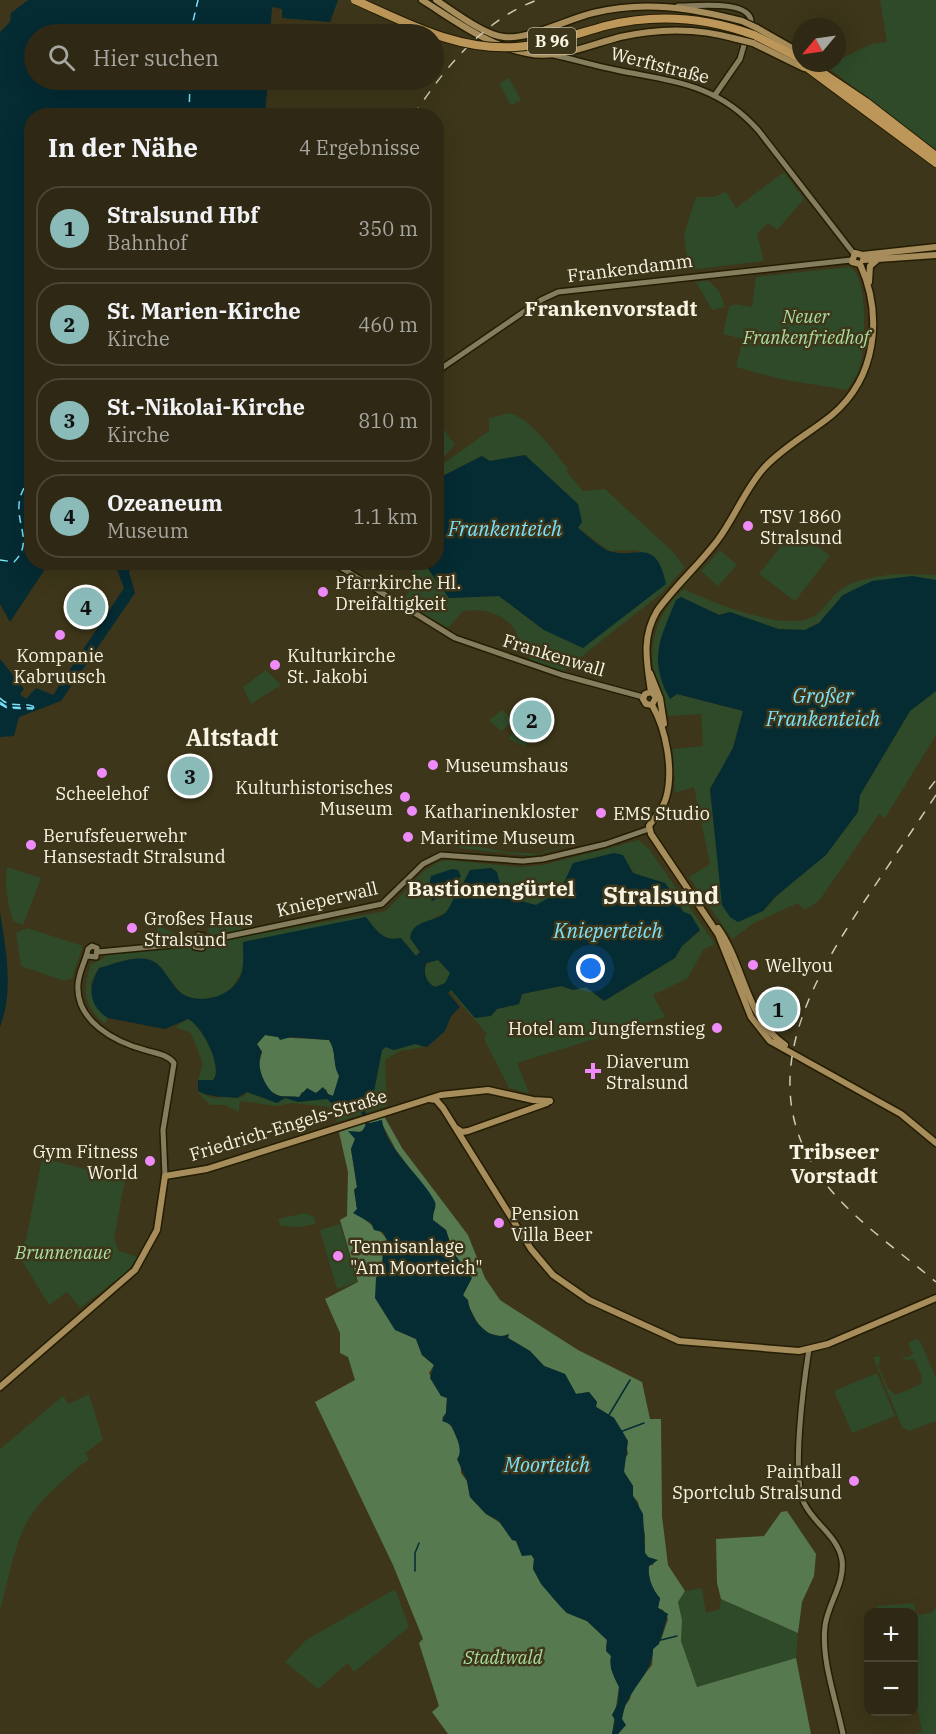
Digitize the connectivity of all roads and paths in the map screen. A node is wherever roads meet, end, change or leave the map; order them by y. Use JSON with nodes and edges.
{"nodes":[{"id":1,"x":355,"y":0,"type":"edge"},
{"id":2,"x":422,"y":0,"type":"edge"},
{"id":3,"x":436,"y":0,"type":"edge"},
{"id":4,"x":678,"y":6,"type":"junction"},
{"id":5,"x":467,"y":23,"type":"junction"},
{"id":6,"x":410,"y":24,"type":"edge"},
{"id":7,"x":755,"y":35,"type":"junction"},
{"id":8,"x":444,"y":37,"type":"edge"},
{"id":9,"x":792,"y":49,"type":"edge"},
{"id":10,"x":552,"y":55,"type":"junction"},
{"id":11,"x":792,"y":56,"type":"edge"},
{"id":12,"x":813,"y":72,"type":"edge"},
{"id":13,"x":822,"y":72,"type":"edge"},
{"id":14,"x":825,"y":72,"type":"edge"},
{"id":15,"x":818,"y":76,"type":"junction"},
{"id":16,"x":835,"y":80,"type":"junction"},
{"id":17,"x":715,"y":94,"type":"junction"},
{"id":18,"x":936,"y":156,"type":"edge"},
{"id":19,"x":936,"y":163,"type":"edge"},
{"id":20,"x":936,"y":248,"type":"edge"},
{"id":21,"x":936,"y":255,"type":"edge"},
{"id":22,"x":853,"y":257,"type":"junction"},
{"id":23,"x":880,"y":259,"type":"junction"},
{"id":24,"x":862,"y":260,"type":"junction"},
{"id":25,"x":869,"y":286,"type":"junction"},
{"id":26,"x":444,"y":367,"type":"edge"},
{"id":27,"x":345,"y":570,"type":"edge"},
{"id":28,"x":647,"y":669,"type":"junction"},
{"id":29,"x":651,"y":692,"type":"junction"},
{"id":30,"x":643,"y":697,"type":"junction"},
{"id":31,"x":652,"y":705,"type":"junction"},
{"id":32,"x":664,"y":730,"type":"junction"},
{"id":33,"x":649,"y":829,"type":"junction"},
{"id":34,"x":98,"y":952,"type":"junction"},
{"id":35,"x":88,"y":956,"type":"junction"},
{"id":36,"x":472,"y":1091,"type":"junction"},
{"id":37,"x":520,"y":1097,"type":"junction"},
{"id":38,"x":420,"y":1101,"type":"junction"},
{"id":39,"x":443,"y":1108,"type":"junction"},
{"id":40,"x":521,"y":1112,"type":"junction"},
{"id":41,"x":451,"y":1122,"type":"junction"},
{"id":42,"x":468,"y":1131,"type":"junction"},
{"id":43,"x":936,"y":1143,"type":"edge"},
{"id":44,"x":466,"y":1144,"type":"junction"},
{"id":45,"x":165,"y":1176,"type":"junction"},
{"id":46,"x":936,"y":1298,"type":"edge"},
{"id":47,"x":809,"y":1349,"type":"junction"},
{"id":48,"x":0,"y":1387,"type":"edge"},
{"id":49,"x":843,"y":1734,"type":"edge"}],
"edges":[{"from":1,"to":6,"type":"highway","number":"B 96","bridge":true},
{"from":2,"to":5,"type":"main road"},
{"from":3,"to":5,"type":"main road"},
{"from":4,"to":5,"type":"main road"},
{"from":4,"to":7,"type":"main road","bridge":true},
{"from":4,"to":17,"type":"street"},
{"from":5,"to":10,"type":"main road","name":"Werftstraße"},
{"from":7,"to":8,"type":"highway","number":"B 96","bridge":true},
{"from":7,"to":9,"type":"main road"},
{"from":7,"to":10,"type":"main road","bridge":true},
{"from":7,"to":11,"type":"highway","number":"B 96"},
{"from":7,"to":15,"type":"main road"},
{"from":10,"to":17,"type":"street","name":"Werftstraße"},
{"from":12,"to":15,"type":"highway","number":"B 96"},
{"from":13,"to":16,"type":"highway"},
{"from":14,"to":16,"type":"main road"},
{"from":15,"to":19,"type":"highway","number":"B 96"},
{"from":16,"to":18,"type":"highway"},
{"from":17,"to":22,"type":"street","name":"Werftstraße"},
{"from":20,"to":24,"type":"main road"},
{"from":21,"to":23,"type":"main road"},
{"from":22,"to":24,"type":"main road"},
{"from":22,"to":24,"type":"main road"},
{"from":22,"to":26,"type":"street","name":"Frankendamm"},
{"from":23,"to":24,"type":"main road"},
{"from":23,"to":25,"type":"main road"},
{"from":24,"to":25,"type":"main road"},
{"from":25,"to":28,"type":"main road"},
{"from":27,"to":30,"type":"street","name":"Frankenwall"},
{"from":28,"to":29,"type":"main road"},
{"from":28,"to":32,"type":"main road"},
{"from":29,"to":30,"type":"main road"},
{"from":29,"to":31,"type":"main road"},
{"from":30,"to":31,"type":"main road","name":"Frankenwall"},
{"from":31,"to":32,"type":"main road","name":"Frankenwall"},
{"from":32,"to":33,"type":"main road","name":"Frankenwall"},
{"from":33,"to":34,"type":"street","name":"Knieperwall"},
{"from":33,"to":43,"type":"main road"},
{"from":34,"to":35,"type":"street"},
{"from":34,"to":35,"type":"street"},
{"from":35,"to":45,"type":"street"},
{"from":36,"to":37,"type":"main road","name":"Friedrich-Engels-Straße"},
{"from":36,"to":38,"type":"main road","name":"Friedrich-Engels-Straße"},
{"from":36,"to":39,"type":"main road","name":"Friedrich-Engels-Straße"},
{"from":37,"to":40,"type":"main road"},
{"from":37,"to":40,"type":"main road"},
{"from":38,"to":39,"type":"main road"},
{"from":38,"to":45,"type":"main road","name":"Friedrich-Engels-Straße"},
{"from":39,"to":41,"type":"main road"},
{"from":40,"to":42,"type":"main road"},
{"from":41,"to":42,"type":"main road"},
{"from":41,"to":44,"type":"main road"},
{"from":42,"to":44,"type":"main road"},
{"from":44,"to":47,"type":"main road"},
{"from":45,"to":48,"type":"main road"},
{"from":46,"to":47,"type":"main road"},
{"from":47,"to":49,"type":"street"}]}
